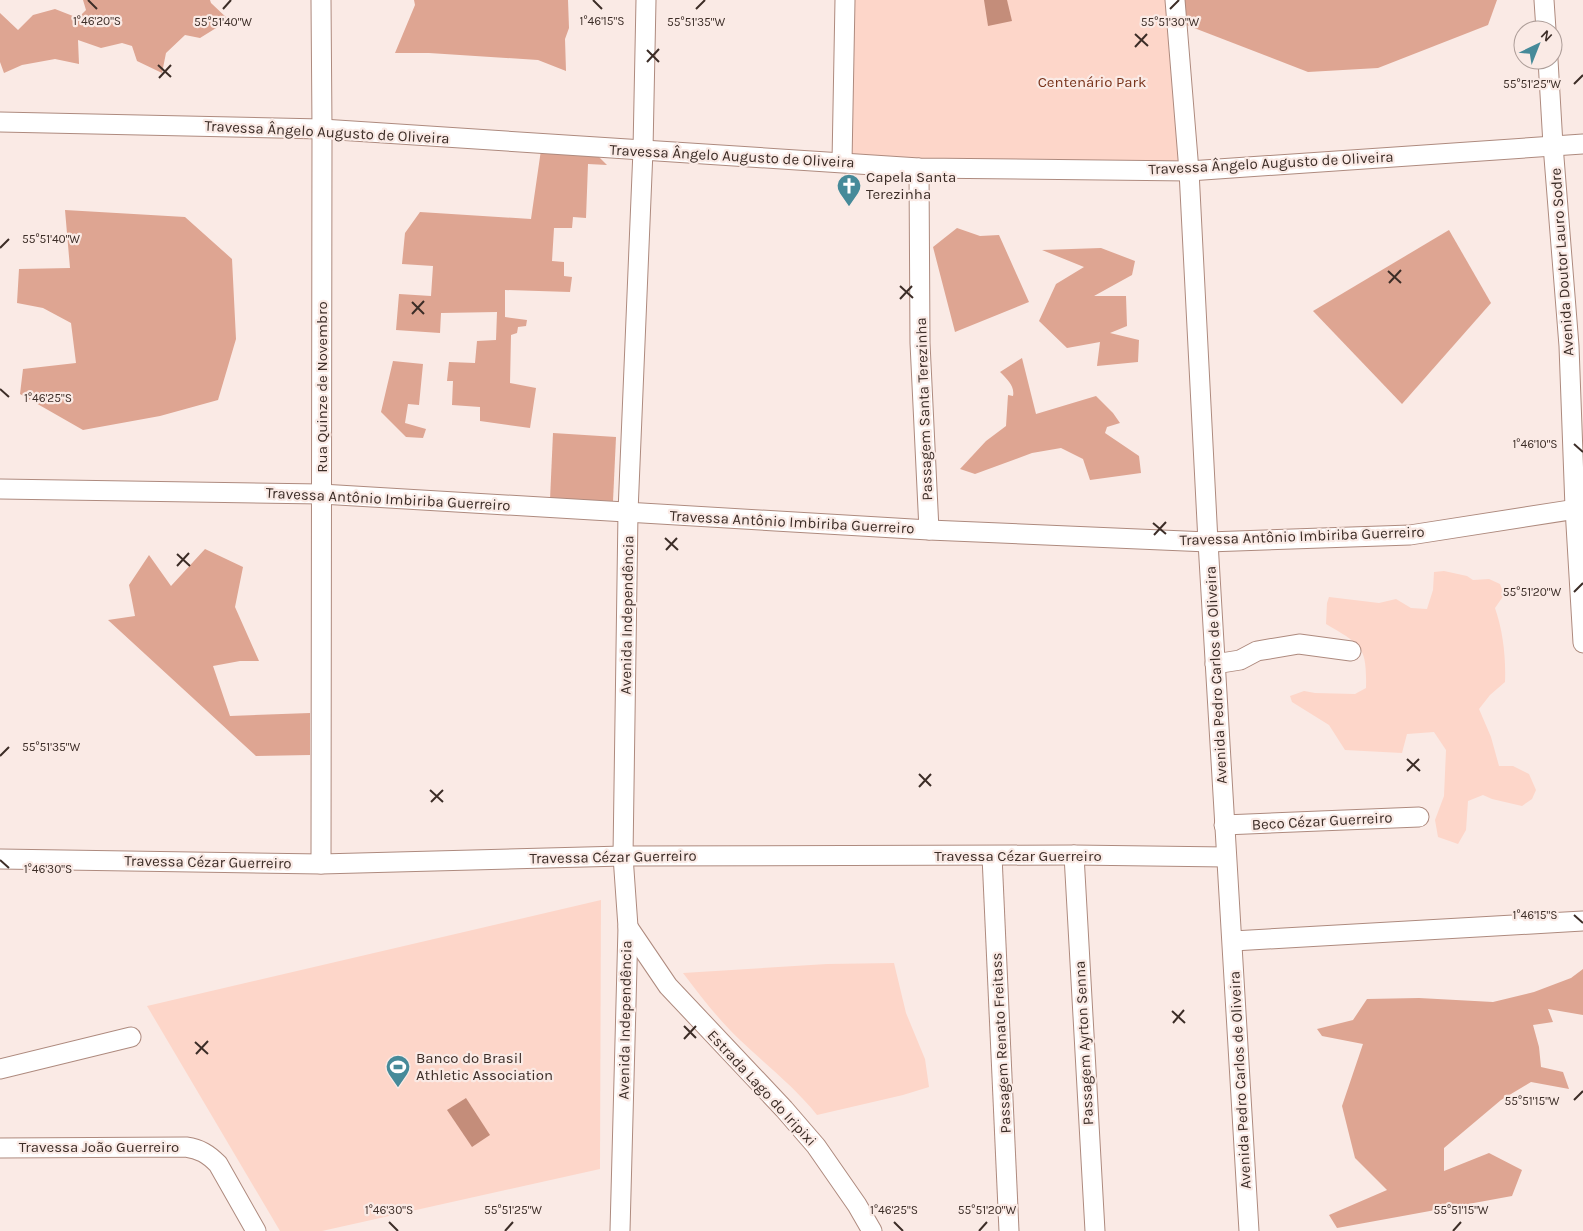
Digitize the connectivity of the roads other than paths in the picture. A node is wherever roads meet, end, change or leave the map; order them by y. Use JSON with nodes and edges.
{"nodes":[{"id":1,"x":321,"y":0,"type":"edge"},
{"id":2,"x":646,"y":0,"type":"edge"},
{"id":3,"x":845,"y":0,"type":"edge"},
{"id":4,"x":1175,"y":0,"type":"edge"},
{"id":5,"x":1544,"y":0,"type":"edge"},
{"id":6,"x":1545,"y":20,"type":"edge"},
{"id":7,"x":1549,"y":70,"type":"edge"},
{"id":8,"x":0,"y":122,"type":"edge"},
{"id":9,"x":322,"y":129,"type":"junction"},
{"id":10,"x":1583,"y":144,"type":"edge"},
{"id":11,"x":1553,"y":145,"type":"junction"},
{"id":12,"x":642,"y":150,"type":"junction"},
{"id":13,"x":842,"y":162,"type":"junction"},
{"id":14,"x":919,"y":168,"type":"junction"},
{"id":15,"x":1189,"y":170,"type":"junction"},
{"id":16,"x":0,"y":489,"type":"edge"},
{"id":17,"x":321,"y":494,"type":"junction"},
{"id":18,"x":1579,"y":508,"type":"edge"},
{"id":19,"x":628,"y":512,"type":"junction"},
{"id":20,"x":930,"y":530,"type":"junction"},
{"id":21,"x":1208,"y":542,"type":"junction"},
{"id":22,"x":1583,"y":643,"type":"edge"},
{"id":23,"x":1352,"y":651,"type":"dead end"},
{"id":24,"x":1215,"y":664,"type":"junction"},
{"id":25,"x":1419,"y":817,"type":"dead end"},
{"id":26,"x":1224,"y":825,"type":"junction"},
{"id":27,"x":1074,"y":855,"type":"junction"},
{"id":28,"x":623,"y":856,"type":"junction"},
{"id":29,"x":992,"y":856,"type":"junction"},
{"id":30,"x":1226,"y":857,"type":"junction"},
{"id":31,"x":0,"y":859,"type":"edge"},
{"id":32,"x":321,"y":864,"type":"junction"},
{"id":33,"x":1583,"y":921,"type":"edge"},
{"id":34,"x":628,"y":927,"type":"junction"},
{"id":35,"x":1232,"y":941,"type":"junction"},
{"id":36,"x":131,"y":1037,"type":"dead end"},
{"id":37,"x":0,"y":1069,"type":"edge"},
{"id":38,"x":0,"y":1148,"type":"edge"},
{"id":39,"x":256,"y":1231,"type":"edge"},
{"id":40,"x":620,"y":1231,"type":"edge"},
{"id":41,"x":872,"y":1231,"type":"edge"},
{"id":42,"x":1009,"y":1231,"type":"edge"},
{"id":43,"x":1095,"y":1231,"type":"edge"},
{"id":44,"x":1249,"y":1231,"type":"edge"}],
"edges":[{"from":1,"to":9,"type":"street","name":"Rua Quinze de Novembro"},
{"from":2,"to":12,"type":"street","name":"Avenida Independência"},
{"from":3,"to":13,"type":"street"},
{"from":4,"to":15,"type":"street","name":"Avenida Pedro Carlos de Oliveira"},
{"from":5,"to":6,"type":"street"},
{"from":7,"to":11,"type":"street","name":"Avenida Doutor Lauro Sodre"},
{"from":8,"to":9,"type":"street","name":"Travessa Ângelo Augusto de Oliveira"},
{"from":9,"to":12,"type":"street","name":"Travessa Ângelo Augusto de Oliveira"},
{"from":9,"to":17,"type":"street","name":"Rua Quinze de Novembro"},
{"from":10,"to":11,"type":"street","name":"Travessa Ângelo Augusto de Oliveira"},
{"from":11,"to":15,"type":"street","name":"Travessa Ângelo Augusto de Oliveira"},
{"from":11,"to":18,"type":"street","name":"Avenida Doutor Lauro Sodre"},
{"from":12,"to":13,"type":"street","name":"Travessa Ângelo Augusto de Oliveira"},
{"from":12,"to":19,"type":"street","name":"Avenida Independência"},
{"from":13,"to":14,"type":"street","name":"Travessa Ângelo Augusto de Oliveira"},
{"from":14,"to":15,"type":"street","name":"Travessa Ângelo Augusto de Oliveira"},
{"from":14,"to":20,"type":"street","name":"Passagem Santa Terezinha"},
{"from":15,"to":21,"type":"street","name":"Avenida Pedro Carlos de Oliveira"},
{"from":16,"to":17,"type":"street","name":"Travessa Antônio Imbiriba Guerreiro"},
{"from":17,"to":19,"type":"street","name":"Travessa Antônio Imbiriba Guerreiro"},
{"from":17,"to":32,"type":"street","name":"Rua Quinze de Novembro"},
{"from":18,"to":21,"type":"street","name":"Travessa Antônio Imbiriba Guerreiro"},
{"from":18,"to":22,"type":"street","name":"Avenida Doutor Lauro Sodre"},
{"from":19,"to":20,"type":"street","name":"Travessa Antônio Imbiriba Guerreiro"},
{"from":19,"to":28,"type":"street","name":"Avenida Independência"},
{"from":20,"to":21,"type":"street","name":"Travessa Antônio Imbiriba Guerreiro"},
{"from":21,"to":24,"type":"street","name":"Avenida Pedro Carlos de Oliveira"},
{"from":23,"to":24,"type":"street"},
{"from":24,"to":26,"type":"street","name":"Avenida Pedro Carlos de Oliveira"},
{"from":25,"to":26,"type":"street","name":"Beco Cézar Guerreiro"},
{"from":26,"to":30,"type":"street","name":"Avenida Pedro Carlos de Oliveira"},
{"from":27,"to":29,"type":"street","name":"Travessa Cézar Guerreiro"},
{"from":27,"to":30,"type":"street","name":"Travessa Cézar Guerreiro"},
{"from":27,"to":43,"type":"street","name":"Passagem Ayrton Senna"},
{"from":28,"to":29,"type":"street","name":"Travessa Cézar Guerreiro"},
{"from":28,"to":32,"type":"street","name":"Travessa Cézar Guerreiro"},
{"from":28,"to":34,"type":"street","name":"Avenida Independência"},
{"from":29,"to":42,"type":"street","name":"Passagem Renato Freitass"},
{"from":30,"to":35,"type":"street","name":"Avenida Pedro Carlos de Oliveira"},
{"from":31,"to":32,"type":"street","name":"Travessa Cézar Guerreiro"},
{"from":33,"to":35,"type":"street"},
{"from":34,"to":40,"type":"street","name":"Avenida Independência"},
{"from":34,"to":41,"type":"street","name":"Estrada Lago do Iripixi"},
{"from":35,"to":44,"type":"street","name":"Avenida Pedro Carlos de Oliveira"},
{"from":36,"to":37,"type":"street"},
{"from":38,"to":39,"type":"street","name":"Travessa João Guerreiro"}]}
